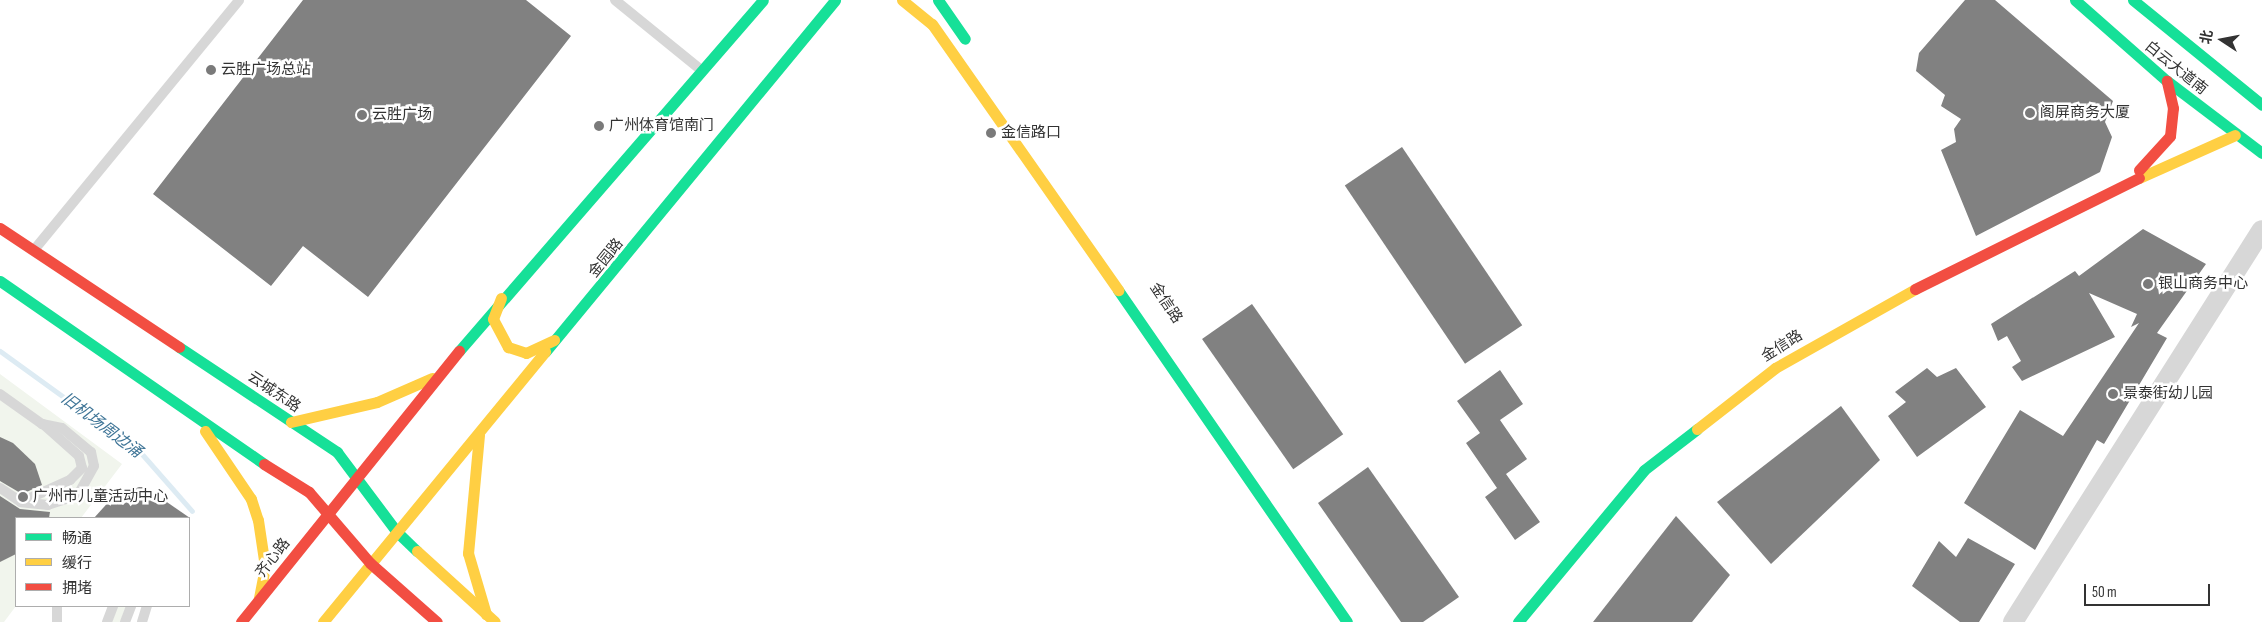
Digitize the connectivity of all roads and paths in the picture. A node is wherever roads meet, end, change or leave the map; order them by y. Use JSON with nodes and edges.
{"nodes":[{"id":1,"x":239,"y":0,"type":"edge"},
{"id":2,"x":615,"y":0,"type":"edge"},
{"id":3,"x":835,"y":0,"type":"edge"},
{"id":4,"x":902,"y":0,"type":"edge"},
{"id":5,"x":2075,"y":0,"type":"edge"},
{"id":6,"x":2133,"y":0,"type":"edge"},
{"id":7,"x":762,"y":1,"type":"edge"},
{"id":8,"x":939,"y":2,"type":"edge"},
{"id":9,"x":973,"y":50,"type":"dead end"},
{"id":10,"x":701,"y":70,"type":"junction"},
{"id":11,"x":2167,"y":80,"type":"junction"},
{"id":12,"x":2262,"y":105,"type":"edge"},
{"id":13,"x":2235,"y":135,"type":"junction"},
{"id":14,"x":2262,"y":153,"type":"edge"},
{"id":15,"x":2126,"y":181,"type":"junction"},
{"id":16,"x":0,"y":228,"type":"edge"},
{"id":17,"x":2262,"y":230,"type":"edge"},
{"id":18,"x":34,"y":251,"type":"junction"},
{"id":19,"x":0,"y":281,"type":"edge"},
{"id":20,"x":501,"y":298,"type":"junction"},
{"id":21,"x":560,"y":336,"type":"junction"},
{"id":22,"x":436,"y":377,"type":"junction"},
{"id":23,"x":0,"y":394,"type":"edge"},
{"id":24,"x":198,"y":422,"type":"junction"},
{"id":25,"x":291,"y":422,"type":"junction"},
{"id":26,"x":42,"y":424,"type":"junction"},
{"id":27,"x":479,"y":435,"type":"junction"},
{"id":28,"x":1257,"y":467,"type":"dead end"},
{"id":29,"x":358,"y":473,"type":"junction"},
{"id":30,"x":0,"y":488,"type":"edge"},
{"id":31,"x":21,"y":502,"type":"junction"},
{"id":32,"x":328,"y":512,"type":"junction"},
{"id":33,"x":396,"y":531,"type":"junction"},
{"id":34,"x":370,"y":563,"type":"junction"},
{"id":35,"x":259,"y":599,"type":"junction"},
{"id":36,"x":58,"y":607,"type":"edge"},
{"id":37,"x":113,"y":607,"type":"edge"},
{"id":38,"x":131,"y":607,"type":"edge"},
{"id":39,"x":147,"y":607,"type":"edge"},
{"id":40,"x":1358,"y":614,"type":"dead end"},
{"id":41,"x":490,"y":618,"type":"edge"},
{"id":42,"x":57,"y":622,"type":"edge"},
{"id":43,"x":107,"y":622,"type":"edge"},
{"id":44,"x":124,"y":622,"type":"edge"},
{"id":45,"x":142,"y":622,"type":"edge"},
{"id":46,"x":241,"y":622,"type":"edge"},
{"id":47,"x":323,"y":622,"type":"edge"},
{"id":48,"x":437,"y":622,"type":"edge"},
{"id":49,"x":1347,"y":622,"type":"edge"},
{"id":50,"x":1518,"y":622,"type":"edge"},
{"id":51,"x":2013,"y":622,"type":"edge"}],
"edges":[{"from":1,"to":18,"type":"lane"},
{"from":2,"to":10,"type":"lane"},
{"from":3,"to":21,"type":"main road","name":"金园路"},
{"from":4,"to":49,"type":"main road"},
{"from":5,"to":11,"type":"main road","name":"白云大道南"},
{"from":6,"to":12,"type":"main road","name":"白云大道南"},
{"from":7,"to":10,"type":"main road"},
{"from":8,"to":9,"type":"main road"},
{"from":10,"to":20,"type":"main road"},
{"from":11,"to":13,"type":"main road","name":"白云大道南"},
{"from":11,"to":15,"type":"main road"},
{"from":13,"to":14,"type":"main road","name":"白云大道南"},
{"from":13,"to":15,"type":"main road"},
{"from":15,"to":50,"type":"main road","name":"金信路"},
{"from":16,"to":18,"type":"main road","name":"云城东路"},
{"from":17,"to":51,"type":"street"},
{"from":18,"to":25,"type":"main road","name":"云城东路"},
{"from":19,"to":24,"type":"main road"},
{"from":20,"to":21,"type":"main road"},
{"from":20,"to":22,"type":"main road"},
{"from":21,"to":27,"type":"main road","name":"金园路"},
{"from":22,"to":25,"type":"main road"},
{"from":22,"to":29,"type":"main road"},
{"from":23,"to":26,"type":"lane"},
{"from":24,"to":32,"type":"main road"},
{"from":24,"to":35,"type":"main road"},
{"from":25,"to":29,"type":"main road","name":"云城东路"},
{"from":26,"to":31,"type":"lane"},
{"from":26,"to":31,"type":"lane"},
{"from":27,"to":33,"type":"main road","name":"金园路"},
{"from":27,"to":41,"type":"main road"},
{"from":28,"to":40,"type":"main road"},
{"from":29,"to":32,"type":"main road"},
{"from":29,"to":33,"type":"main road","name":"云城东路"},
{"from":30,"to":31,"type":"lane"},
{"from":32,"to":34,"type":"main road"},
{"from":32,"to":35,"type":"main road","name":"齐心路"},
{"from":33,"to":34,"type":"main road"},
{"from":33,"to":41,"type":"main road","name":"云城东路"},
{"from":34,"to":47,"type":"main road"},
{"from":34,"to":48,"type":"main road"},
{"from":35,"to":46,"type":"main road","name":"齐心路"},
{"from":36,"to":42,"type":"lane"},
{"from":37,"to":43,"type":"lane"},
{"from":38,"to":44,"type":"lane"},
{"from":39,"to":45,"type":"lane"}]}
